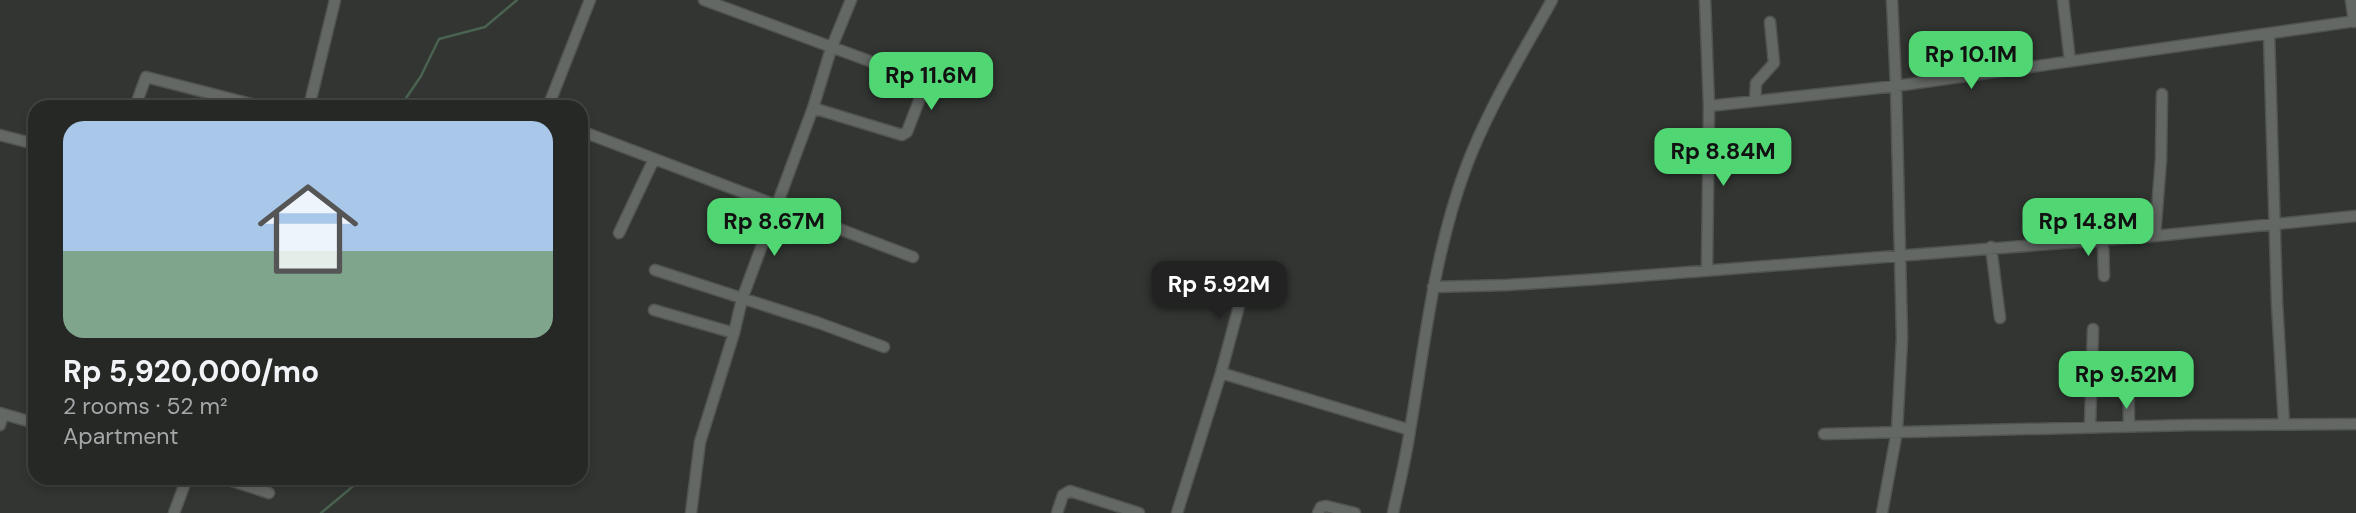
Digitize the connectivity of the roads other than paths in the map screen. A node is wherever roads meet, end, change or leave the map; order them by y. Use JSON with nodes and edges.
{"nodes":[{"id":1,"x":335,"y":0,"type":"edge"},
{"id":2,"x":590,"y":0,"type":"edge"},
{"id":3,"x":704,"y":0,"type":"edge"},
{"id":4,"x":851,"y":0,"type":"edge"},
{"id":5,"x":1552,"y":0,"type":"edge"},
{"id":6,"x":1705,"y":0,"type":"edge"},
{"id":7,"x":1892,"y":0,"type":"edge"},
{"id":8,"x":2063,"y":0,"type":"edge"},
{"id":9,"x":2351,"y":0,"type":"edge"},
{"id":10,"x":2355,"y":21,"type":"edge"},
{"id":11,"x":1770,"y":22,"type":"dead end"},
{"id":12,"x":2269,"y":34,"type":"junction"},
{"id":13,"x":831,"y":48,"type":"junction"},
{"id":14,"x":2070,"y":61,"type":"junction"},
{"id":15,"x":1896,"y":86,"type":"junction"},
{"id":16,"x":2162,"y":94,"type":"dead end"},
{"id":17,"x":137,"y":100,"type":"edge"},
{"id":18,"x":237,"y":100,"type":"edge"},
{"id":19,"x":311,"y":100,"type":"edge"},
{"id":20,"x":551,"y":100,"type":"edge"},
{"id":21,"x":1755,"y":101,"type":"junction"},
{"id":22,"x":1709,"y":106,"type":"junction"},
{"id":23,"x":813,"y":108,"type":"junction"},
{"id":24,"x":588,"y":134,"type":"edge"},
{"id":25,"x":0,"y":135,"type":"edge"},
{"id":26,"x":28,"y":142,"type":"edge"},
{"id":27,"x":654,"y":159,"type":"junction"},
{"id":28,"x":776,"y":206,"type":"junction"},
{"id":29,"x":2356,"y":216,"type":"edge"},
{"id":30,"x":2276,"y":223,"type":"junction"},
{"id":31,"x":619,"y":233,"type":"dead end"},
{"id":32,"x":2155,"y":236,"type":"junction"},
{"id":33,"x":2103,"y":239,"type":"junction"},
{"id":34,"x":1992,"y":247,"type":"junction"},
{"id":35,"x":1901,"y":254,"type":"junction"},
{"id":36,"x":914,"y":257,"type":"dead end"},
{"id":37,"x":655,"y":270,"type":"dead end"},
{"id":38,"x":1707,"y":270,"type":"junction"},
{"id":39,"x":1247,"y":276,"type":"dead end"},
{"id":40,"x":2104,"y":276,"type":"dead end"},
{"id":41,"x":1433,"y":287,"type":"junction"},
{"id":42,"x":743,"y":299,"type":"junction"},
{"id":43,"x":654,"y":310,"type":"dead end"},
{"id":44,"x":2000,"y":318,"type":"dead end"},
{"id":45,"x":2093,"y":329,"type":"dead end"},
{"id":46,"x":734,"y":333,"type":"junction"},
{"id":47,"x":884,"y":347,"type":"dead end"},
{"id":48,"x":2128,"y":360,"type":"dead end"},
{"id":49,"x":1222,"y":373,"type":"junction"},
{"id":50,"x":2,"y":413,"type":"edge"},
{"id":51,"x":28,"y":421,"type":"edge"},
{"id":52,"x":2284,"y":424,"type":"junction"},
{"id":53,"x":0,"y":425,"type":"edge"},
{"id":54,"x":2356,"y":425,"type":"edge"},
{"id":55,"x":2129,"y":426,"type":"junction"},
{"id":56,"x":2090,"y":427,"type":"junction"},
{"id":57,"x":1410,"y":430,"type":"junction"},
{"id":58,"x":1897,"y":430,"type":"junction"},
{"id":59,"x":1825,"y":434,"type":"dead end"},
{"id":60,"x":184,"y":485,"type":"edge"},
{"id":61,"x":244,"y":485,"type":"edge"},
{"id":62,"x":269,"y":493,"type":"dead end"},
{"id":63,"x":174,"y":513,"type":"edge"},
{"id":64,"x":691,"y":513,"type":"edge"},
{"id":65,"x":1058,"y":513,"type":"edge"},
{"id":66,"x":1139,"y":513,"type":"edge"},
{"id":67,"x":1177,"y":513,"type":"edge"},
{"id":68,"x":1318,"y":513,"type":"edge"},
{"id":69,"x":1355,"y":513,"type":"edge"},
{"id":70,"x":1393,"y":513,"type":"edge"},
{"id":71,"x":1882,"y":513,"type":"edge"}],
"edges":[{"from":1,"to":19,"type":"street"},
{"from":2,"to":20,"type":"street"},
{"from":3,"to":13,"type":"street"},
{"from":4,"to":13,"type":"street"},
{"from":5,"to":41,"type":"street"},
{"from":6,"to":22,"type":"street"},
{"from":7,"to":15,"type":"street"},
{"from":8,"to":14,"type":"street"},
{"from":9,"to":10,"type":"street"},
{"from":10,"to":12,"type":"street"},
{"from":11,"to":21,"type":"street"},
{"from":12,"to":14,"type":"street"},
{"from":12,"to":30,"type":"street"},
{"from":13,"to":23,"type":"street"},
{"from":13,"to":23,"type":"street"},
{"from":14,"to":15,"type":"street"},
{"from":15,"to":21,"type":"street"},
{"from":15,"to":35,"type":"street"},
{"from":16,"to":32,"type":"street"},
{"from":17,"to":18,"type":"street"},
{"from":21,"to":22,"type":"street"},
{"from":22,"to":38,"type":"street"},
{"from":23,"to":28,"type":"street"},
{"from":24,"to":27,"type":"street"},
{"from":25,"to":26,"type":"street"},
{"from":27,"to":28,"type":"street"},
{"from":27,"to":31,"type":"street"},
{"from":28,"to":36,"type":"street"},
{"from":28,"to":42,"type":"street"},
{"from":29,"to":30,"type":"street"},
{"from":30,"to":32,"type":"street"},
{"from":30,"to":52,"type":"street"},
{"from":32,"to":33,"type":"street"},
{"from":33,"to":34,"type":"street"},
{"from":33,"to":40,"type":"street"},
{"from":34,"to":35,"type":"street"},
{"from":34,"to":44,"type":"street"},
{"from":35,"to":38,"type":"street"},
{"from":35,"to":58,"type":"street"},
{"from":37,"to":42,"type":"street"},
{"from":38,"to":41,"type":"street"},
{"from":39,"to":49,"type":"street"},
{"from":41,"to":57,"type":"street"},
{"from":42,"to":46,"type":"street"},
{"from":42,"to":47,"type":"street"},
{"from":43,"to":46,"type":"street"},
{"from":45,"to":56,"type":"street"},
{"from":46,"to":64,"type":"street"},
{"from":48,"to":55,"type":"street"},
{"from":49,"to":57,"type":"street"},
{"from":49,"to":67,"type":"street"},
{"from":50,"to":51,"type":"street"},
{"from":50,"to":53,"type":"street"},
{"from":52,"to":54,"type":"street"},
{"from":52,"to":55,"type":"street"},
{"from":55,"to":56,"type":"street"},
{"from":56,"to":58,"type":"street"},
{"from":57,"to":70,"type":"street"},
{"from":58,"to":59,"type":"street"},
{"from":58,"to":71,"type":"street"},
{"from":60,"to":63,"type":"street"},
{"from":61,"to":62,"type":"street"},
{"from":65,"to":66,"type":"street"},
{"from":68,"to":69,"type":"street"}]}
